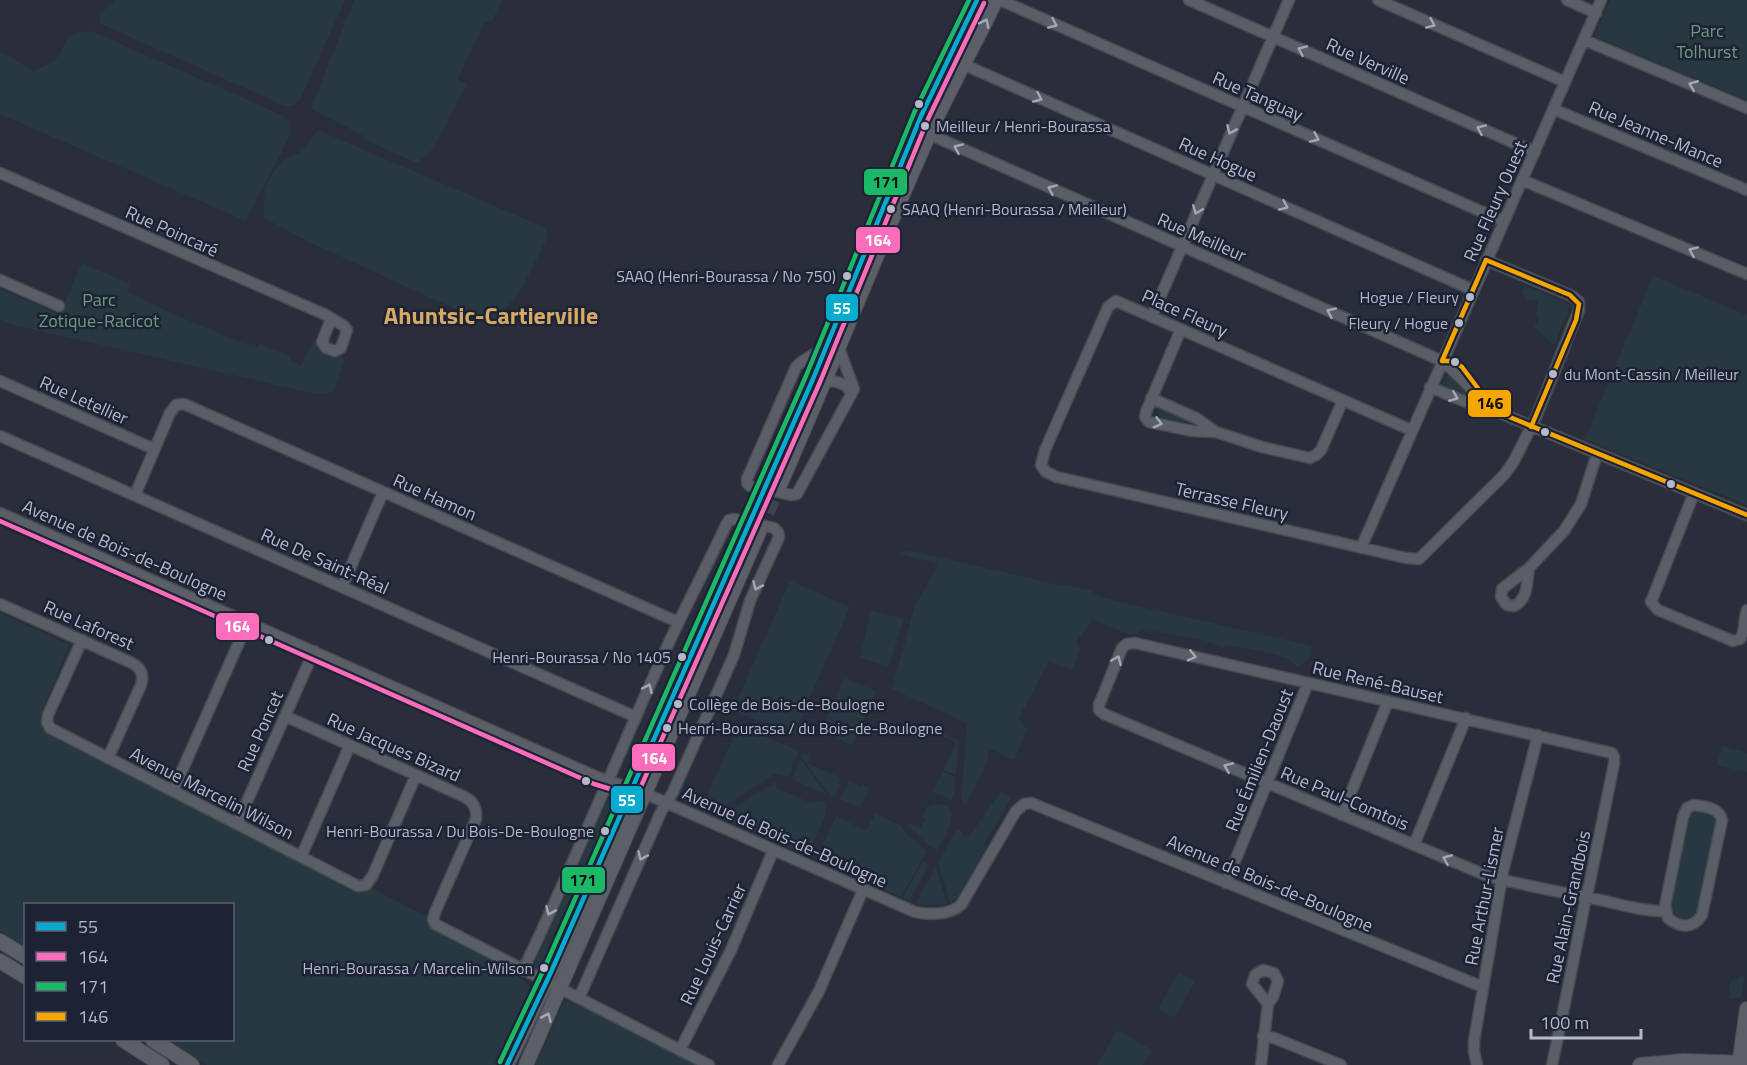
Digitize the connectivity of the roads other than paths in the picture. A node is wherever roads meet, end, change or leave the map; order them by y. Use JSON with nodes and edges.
{"nodes":[{"id":1,"x":978,"y":0,"type":"edge"},
{"id":2,"x":998,"y":0,"type":"edge"},
{"id":3,"x":1189,"y":0,"type":"edge"},
{"id":4,"x":1289,"y":0,"type":"edge"},
{"id":5,"x":1378,"y":0,"type":"edge"},
{"id":6,"x":1567,"y":0,"type":"edge"},
{"id":7,"x":1601,"y":0,"type":"edge"},
{"id":8,"x":1596,"y":13,"type":"junction"},
{"id":9,"x":1272,"y":37,"type":"junction"},
{"id":10,"x":1584,"y":40,"type":"junction"},
{"id":11,"x":949,"y":58,"type":"junction"},
{"id":12,"x":963,"y":65,"type":"junction"},
{"id":13,"x":1565,"y":82,"type":"junction"},
{"id":14,"x":1242,"y":106,"type":"junction"},
{"id":15,"x":1747,"y":108,"type":"edge"},
{"id":16,"x":1553,"y":109,"type":"junction"},
{"id":17,"x":923,"y":131,"type":"junction"},
{"id":18,"x":1535,"y":152,"type":"junction"},
{"id":19,"x":0,"y":173,"type":"edge"},
{"id":20,"x":1212,"y":174,"type":"junction"},
{"id":21,"x":1522,"y":180,"type":"junction"},
{"id":22,"x":1747,"y":190,"type":"edge"},
{"id":23,"x":1503,"y":221,"type":"junction"},
{"id":24,"x":1182,"y":246,"type":"junction"},
{"id":25,"x":1486,"y":261,"type":"junction"},
{"id":26,"x":1747,"y":274,"type":"edge"},
{"id":27,"x":0,"y":280,"type":"edge"},
{"id":28,"x":1473,"y":290,"type":"junction"},
{"id":29,"x":59,"y":306,"type":"dead end"},
{"id":30,"x":1152,"y":316,"type":"junction"},
{"id":31,"x":331,"y":319,"type":"dead end"},
{"id":32,"x":1181,"y":329,"type":"junction"},
{"id":33,"x":825,"y":347,"type":"junction"},
{"id":34,"x":840,"y":348,"type":"junction"},
{"id":35,"x":1442,"y":361,"type":"junction"},
{"id":36,"x":794,"y":374,"type":"junction"},
{"id":37,"x":819,"y":380,"type":"junction"},
{"id":38,"x":0,"y":381,"type":"edge"},
{"id":39,"x":1430,"y":387,"type":"junction"},
{"id":40,"x":851,"y":395,"type":"junction"},
{"id":41,"x":1151,"y":398,"type":"junction"},
{"id":42,"x":1342,"y":400,"type":"junction"},
{"id":43,"x":1495,"y":411,"type":"junction"},
{"id":44,"x":1531,"y":427,"type":"junction"},
{"id":45,"x":1411,"y":430,"type":"junction"},
{"id":46,"x":1216,"y":432,"type":"junction"},
{"id":47,"x":0,"y":436,"type":"edge"},
{"id":48,"x":154,"y":449,"type":"junction"},
{"id":49,"x":1597,"y":454,"type":"junction"},
{"id":50,"x":1043,"y":469,"type":"joint"},
{"id":51,"x":773,"y":485,"type":"tunnel mouth"},
{"id":52,"x":383,"y":492,"type":"junction"},
{"id":53,"x":1694,"y":494,"type":"junction"},
{"id":54,"x":135,"y":495,"type":"junction"},
{"id":55,"x":0,"y":513,"type":"edge"},
{"id":56,"x":1747,"y":515,"type":"edge"},
{"id":57,"x":753,"y":530,"type":"tunnel mouth"},
{"id":58,"x":1361,"y":548,"type":"junction"},
{"id":59,"x":1529,"y":568,"type":"dead end"},
{"id":60,"x":342,"y":587,"type":"junction"},
{"id":61,"x":0,"y":604,"type":"edge"},
{"id":62,"x":1747,"y":610,"type":"edge"},
{"id":63,"x":248,"y":622,"type":"junction"},
{"id":64,"x":678,"y":622,"type":"junction"},
{"id":65,"x":82,"y":640,"type":"junction"},
{"id":66,"x":1135,"y":643,"type":"joint"},
{"id":67,"x":314,"y":651,"type":"junction"},
{"id":68,"x":1308,"y":683,"type":"junction"},
{"id":69,"x":1388,"y":701,"type":"junction"},
{"id":70,"x":285,"y":716,"type":"junction"},
{"id":71,"x":636,"y":717,"type":"junction"},
{"id":72,"x":1466,"y":718,"type":"junction"},
{"id":73,"x":1538,"y":735,"type":"junction"},
{"id":74,"x":350,"y":745,"type":"junction"},
{"id":75,"x":1613,"y":755,"type":"joint"},
{"id":76,"x":108,"y":758,"type":"junction"},
{"id":77,"x":416,"y":775,"type":"junction"},
{"id":78,"x":608,"y":780,"type":"junction"},
{"id":79,"x":1268,"y":784,"type":"junction"},
{"id":80,"x":173,"y":791,"type":"junction"},
{"id":81,"x":638,"y":791,"type":"junction"},
{"id":82,"x":666,"y":803,"type":"junction"},
{"id":83,"x":1342,"y":815,"type":"junction"},
{"id":84,"x":237,"y":824,"type":"junction"},
{"id":85,"x":1414,"y":845,"type":"junction"},
{"id":86,"x":773,"y":851,"type":"junction"},
{"id":87,"x":301,"y":857,"type":"junction"},
{"id":88,"x":1501,"y":879,"type":"junction"},
{"id":89,"x":1226,"y":883,"type":"junction"},
{"id":90,"x":863,"y":890,"type":"junction"},
{"id":91,"x":1586,"y":897,"type":"junction"},
{"id":92,"x":1665,"y":911,"type":"junction"},
{"id":93,"x":0,"y":940,"type":"edge"},
{"id":94,"x":24,"y":956,"type":"edge"},
{"id":95,"x":0,"y":961,"type":"edge"},
{"id":96,"x":523,"y":970,"type":"junction"},
{"id":97,"x":24,"y":976,"type":"edge"},
{"id":98,"x":545,"y":982,"type":"junction"},
{"id":99,"x":1483,"y":987,"type":"junction"},
{"id":100,"x":559,"y":988,"type":"junction"},
{"id":101,"x":579,"y":998,"type":"junction"},
{"id":102,"x":1268,"y":1004,"type":"dead end"},
{"id":103,"x":1747,"y":1009,"type":"edge"},
{"id":104,"x":1263,"y":1036,"type":"junction"},
{"id":105,"x":124,"y":1041,"type":"edge"},
{"id":106,"x":157,"y":1042,"type":"edge"},
{"id":107,"x":680,"y":1050,"type":"junction"},
{"id":108,"x":151,"y":1062,"type":"edge"},
{"id":109,"x":1742,"y":1064,"type":"edge"},
{"id":110,"x":192,"y":1065,"type":"edge"},
{"id":111,"x":507,"y":1065,"type":"edge"},
{"id":112,"x":526,"y":1065,"type":"edge"},
{"id":113,"x":710,"y":1065,"type":"edge"},
{"id":114,"x":778,"y":1065,"type":"edge"},
{"id":115,"x":1261,"y":1065,"type":"edge"},
{"id":116,"x":1341,"y":1065,"type":"edge"},
{"id":117,"x":1477,"y":1065,"type":"edge"},
{"id":118,"x":1552,"y":1065,"type":"edge"},
{"id":119,"x":1640,"y":1065,"type":"edge"}],
"edges":[{"from":1,"to":11,"type":"main road"},
{"from":12,"to":2,"type":"main road","one_way":true},
{"from":2,"to":14,"type":"street","name":"Rue Tanguay","one_way":true},
{"from":3,"to":9,"type":"street","name":"Rue Verville"},
{"from":4,"to":9,"type":"street"},
{"from":5,"to":13,"type":"street","one_way":true},
{"from":6,"to":8,"type":"street"},
{"from":7,"to":8,"type":"street","name":"Rue Fleury Ouest"},
{"from":8,"to":10,"type":"street","name":"Rue Fleury Ouest"},
{"from":9,"to":14,"type":"street"},
{"from":18,"to":9,"type":"street","name":"Rue Verville","one_way":true},
{"from":10,"to":13,"type":"street","name":"Rue Fleury Ouest"},
{"from":15,"to":10,"type":"street","one_way":true},
{"from":11,"to":12,"type":"street","name":"Rue Hogue"},
{"from":11,"to":17,"type":"main road"},
{"from":12,"to":17,"type":"main road"},
{"from":12,"to":20,"type":"street","name":"Rue Hogue","one_way":true},
{"from":13,"to":16,"type":"street","name":"Rue Fleury Ouest"},
{"from":14,"to":20,"type":"street","one_way":true},
{"from":14,"to":23,"type":"street","name":"Rue Tanguay","one_way":true},
{"from":16,"to":18,"type":"street","name":"Rue Fleury Ouest"},
{"from":16,"to":22,"type":"street","name":"Rue Jeanne-Mance"},
{"from":24,"to":17,"type":"street","name":"Rue Meilleur","one_way":true},
{"from":17,"to":33,"type":"main road"},
{"from":17,"to":34,"type":"main road"},
{"from":18,"to":21,"type":"street","name":"Rue Fleury Ouest"},
{"from":19,"to":31,"type":"street","name":"Rue Poincaré"},
{"from":20,"to":24,"type":"street","one_way":true},
{"from":20,"to":28,"type":"street","name":"Rue Hogue","one_way":true},
{"from":21,"to":23,"type":"street","name":"Rue Fleury Ouest"},
{"from":26,"to":21,"type":"street","one_way":true},
{"from":23,"to":25,"type":"street","name":"Rue Fleury Ouest"},
{"from":24,"to":30,"type":"street"},
{"from":35,"to":24,"type":"street","name":"Rue Meilleur","one_way":true},
{"from":25,"to":28,"type":"street","name":"Rue Fleury Ouest"},
{"from":25,"to":44,"type":"street"},
{"from":27,"to":29,"type":"street"},
{"from":28,"to":35,"type":"street","name":"Rue Fleury Ouest"},
{"from":30,"to":32,"type":"street","name":"Place Fleury"},
{"from":30,"to":50,"type":"street","name":"Place Fleury"},
{"from":32,"to":41,"type":"street"},
{"from":32,"to":42,"type":"street","name":"Place Fleury"},
{"from":33,"to":36,"type":"street"},
{"from":33,"to":37,"type":"main road"},
{"from":34,"to":37,"type":"main road"},
{"from":34,"to":40,"type":"street"},
{"from":35,"to":39,"type":"street","name":"Rue Fleury Ouest"},
{"from":35,"to":43,"type":"street","name":"Rue Meilleur"},
{"from":36,"to":37,"type":"street"},
{"from":36,"to":40,"type":"street"},
{"from":37,"to":40,"type":"street"},
{"from":37,"to":51,"type":"main road"},
{"from":38,"to":48,"type":"street","name":"Rue Letellier"},
{"from":39,"to":43,"type":"street","name":"Rue Meilleur","one_way":true},
{"from":39,"to":45,"type":"street","name":"Rue Fleury Ouest"},
{"from":41,"to":46,"type":"street"},
{"from":41,"to":46,"type":"street","one_way":true},
{"from":42,"to":45,"type":"street","name":"Place Fleury"},
{"from":42,"to":46,"type":"street"},
{"from":43,"to":44,"type":"street","name":"Rue Meilleur"},
{"from":44,"to":49,"type":"street","name":"Rue Meilleur"},
{"from":44,"to":58,"type":"street","name":"Terrasse Fleury"},
{"from":45,"to":58,"type":"street","name":"Rue Fleury Ouest"},
{"from":47,"to":54,"type":"street","name":"Rue De Saint-Réal"},
{"from":48,"to":52,"type":"street","name":"Rue Hamon"},
{"from":48,"to":54,"type":"street"},
{"from":49,"to":53,"type":"street","name":"Rue Meilleur"},
{"from":49,"to":59,"type":"street"},
{"from":50,"to":58,"type":"street","name":"Terrasse Fleury"},
{"from":52,"to":60,"type":"street"},
{"from":52,"to":64,"type":"street","name":"Rue Hamon"},
{"from":53,"to":56,"type":"street","name":"Rue Meilleur"},
{"from":53,"to":62,"type":"street"},
{"from":54,"to":60,"type":"street","name":"Rue De Saint-Réal"},
{"from":55,"to":63,"type":"street","name":"Avenue de Bois-de-Boulogne"},
{"from":57,"to":81,"type":"main road"},
{"from":60,"to":71,"type":"street","name":"Rue De Saint-Réal"},
{"from":61,"to":65,"type":"street","name":"Rue Laforest"},
{"from":63,"to":67,"type":"street","name":"Avenue de Bois-de-Boulogne"},
{"from":63,"to":80,"type":"street"},
{"from":71,"to":64,"type":"street","one_way":true},
{"from":64,"to":82,"type":"street","one_way":true},
{"from":65,"to":76,"type":"street","name":"Rue Laforest"},
{"from":65,"to":76,"type":"street","name":"Avenue Marcelin Wilson"},
{"from":66,"to":68,"type":"street","name":"Rue René-Bauset","one_way":true},
{"from":79,"to":66,"type":"street","name":"Rue Paul-Comtois","one_way":true},
{"from":67,"to":70,"type":"street","name":"Rue Poncet"},
{"from":67,"to":78,"type":"street","name":"Avenue de Bois-de-Boulogne"},
{"from":68,"to":69,"type":"street","name":"Rue René-Bauset"},
{"from":68,"to":79,"type":"street","name":"Rue Émilien-Daoust"},
{"from":69,"to":72,"type":"street","name":"Rue René-Bauset"},
{"from":69,"to":83,"type":"street"},
{"from":70,"to":74,"type":"street","name":"Rue Jacques Bizard"},
{"from":70,"to":84,"type":"street","name":"Rue Poncet"},
{"from":71,"to":78,"type":"street"},
{"from":72,"to":73,"type":"street","name":"Rue René-Bauset"},
{"from":72,"to":85,"type":"street"},
{"from":73,"to":75,"type":"street","name":"Rue René-Bauset"},
{"from":73,"to":88,"type":"street","name":"Rue Arthur-Lismer"},
{"from":74,"to":77,"type":"street","name":"Rue Jacques Bizard"},
{"from":74,"to":87,"type":"street"},
{"from":75,"to":91,"type":"street","name":"Rue Alain-Grandbois"},
{"from":76,"to":80,"type":"street","name":"Avenue Marcelin Wilson"},
{"from":77,"to":87,"type":"street","name":"Avenue Marcelin Wilson"},
{"from":77,"to":96,"type":"street","name":"Rue Jacques Bizard"},
{"from":78,"to":81,"type":"street","name":"Avenue de Bois-de-Boulogne"},
{"from":78,"to":96,"type":"street","one_way":true},
{"from":79,"to":83,"type":"street","name":"Rue Paul-Comtois"},
{"from":79,"to":89,"type":"street","name":"Rue Émilien-Daoust"},
{"from":80,"to":84,"type":"street","name":"Avenue Marcelin Wilson"},
{"from":81,"to":82,"type":"street","name":"Avenue de Bois-de-Boulogne"},
{"from":81,"to":98,"type":"main road"},
{"from":81,"to":100,"type":"main road"},
{"from":82,"to":86,"type":"street","name":"Avenue de Bois-de-Boulogne"},
{"from":82,"to":101,"type":"street","one_way":true},
{"from":83,"to":85,"type":"street","name":"Rue Paul-Comtois"},
{"from":84,"to":87,"type":"street","name":"Avenue Marcelin Wilson"},
{"from":88,"to":85,"type":"street","name":"Rue Paul-Comtois","one_way":true},
{"from":86,"to":90,"type":"street","name":"Avenue de Bois-de-Boulogne"},
{"from":86,"to":107,"type":"street","name":"Rue Louis-Carrier"},
{"from":88,"to":91,"type":"street","name":"Rue Paul-Comtois"},
{"from":88,"to":99,"type":"street","name":"Rue Arthur-Lismer"},
{"from":89,"to":90,"type":"street","name":"Avenue de Bois-de-Boulogne"},
{"from":89,"to":99,"type":"street","name":"Avenue de Bois-de-Boulogne"},
{"from":90,"to":114,"type":"street"},
{"from":91,"to":92,"type":"street","name":"Rue Paul-Comtois"},
{"from":91,"to":118,"type":"street","name":"Rue Alain-Grandbois"},
{"from":92,"to":92,"type":"street"},
{"from":93,"to":94,"type":"main road"},
{"from":95,"to":97,"type":"main road"},
{"from":96,"to":98,"type":"street"},
{"from":98,"to":100,"type":"street"},
{"from":98,"to":111,"type":"main road"},
{"from":99,"to":117,"type":"street","name":"Rue Arthur-Lismer"},
{"from":100,"to":101,"type":"street"},
{"from":112,"to":100,"type":"main road","one_way":true},
{"from":101,"to":107,"type":"street"},
{"from":102,"to":104,"type":"street"},
{"from":103,"to":109,"type":"main road"},
{"from":104,"to":115,"type":"street"},
{"from":104,"to":116,"type":"street"},
{"from":105,"to":108,"type":"main road"},
{"from":106,"to":108,"type":"street"},
{"from":106,"to":110,"type":"main road"},
{"from":107,"to":113,"type":"street"},
{"from":109,"to":119,"type":"main road"}]}
